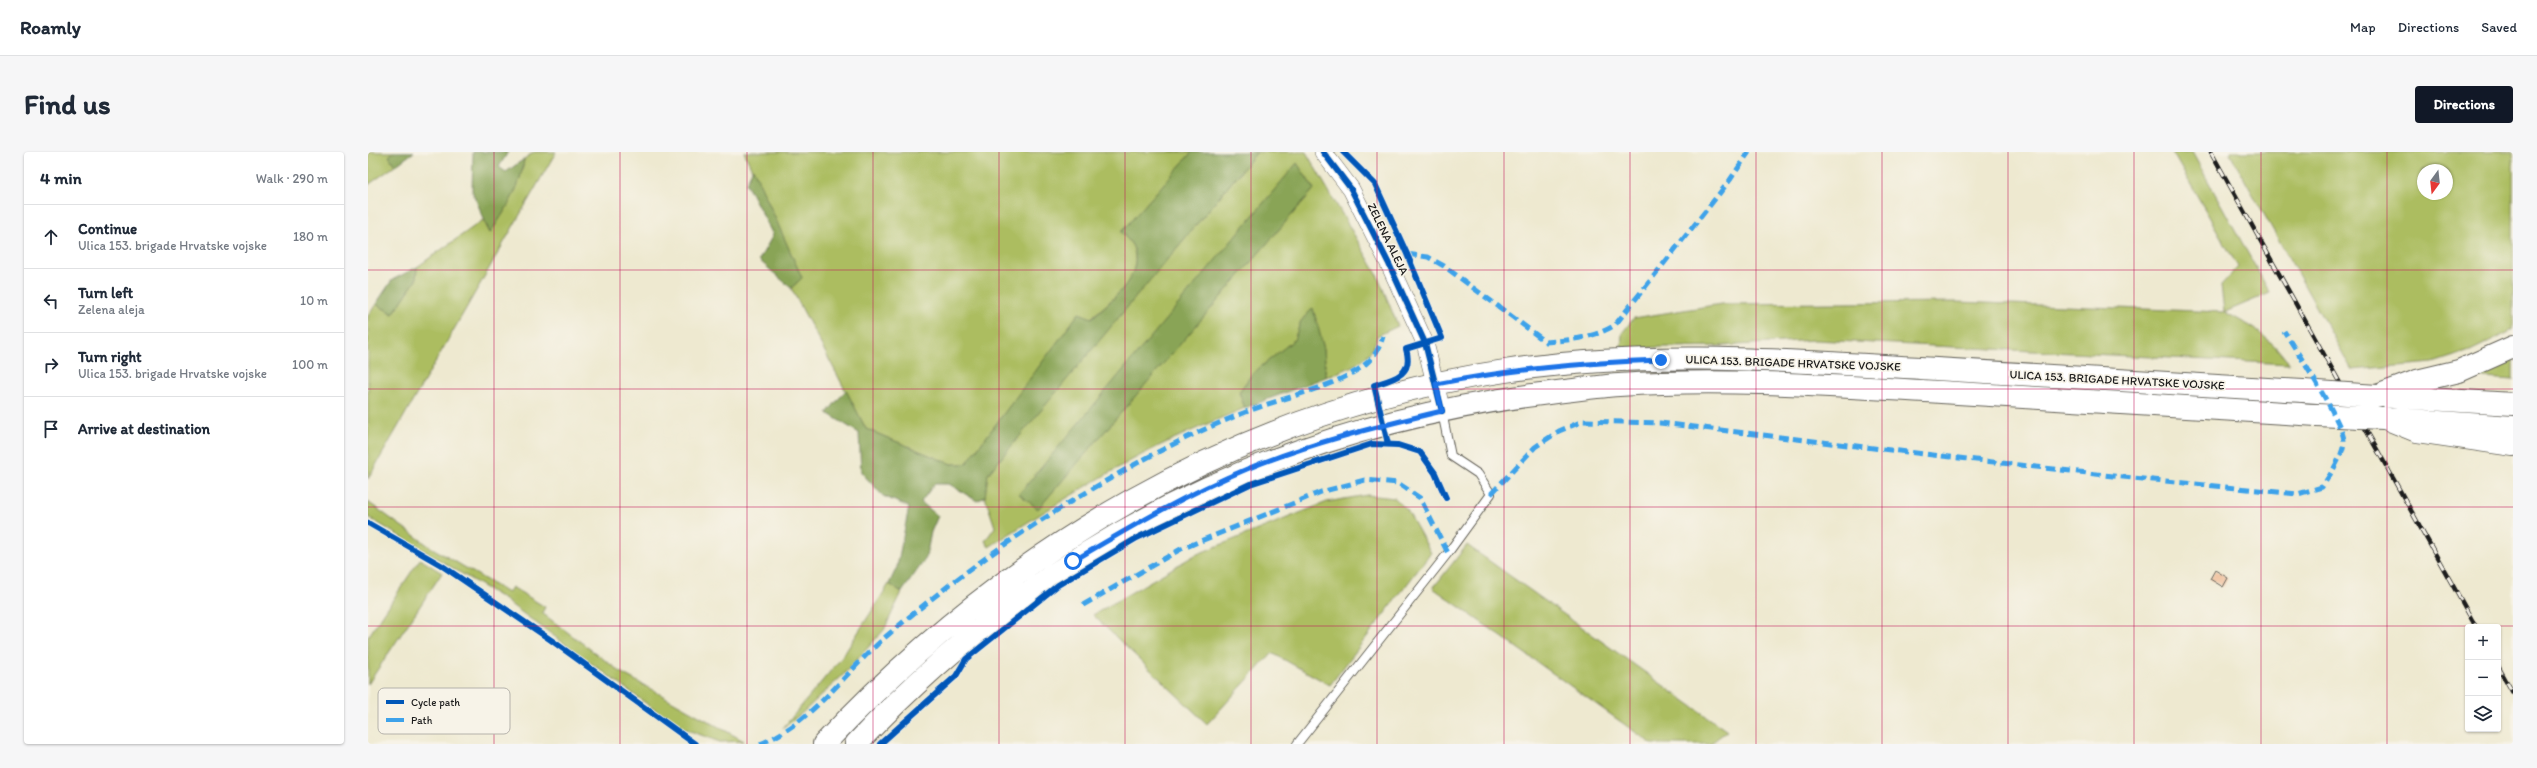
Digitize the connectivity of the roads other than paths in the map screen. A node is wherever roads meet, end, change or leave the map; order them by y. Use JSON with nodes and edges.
{"nodes":[{"id":1,"x":1323,"y":152,"type":"edge"},
{"id":2,"x":2513,"y":347,"type":"edge"},
{"id":3,"x":1436,"y":384,"type":"junction"},
{"id":4,"x":2377,"y":396,"type":"junction"},
{"id":5,"x":2513,"y":404,"type":"edge"},
{"id":6,"x":1442,"y":411,"type":"junction"},
{"id":7,"x":2384,"y":418,"type":"junction"},
{"id":8,"x":2513,"y":426,"type":"edge"},
{"id":9,"x":2513,"y":445,"type":"edge"},
{"id":10,"x":824,"y":744,"type":"edge"},
{"id":11,"x":856,"y":744,"type":"edge"},
{"id":12,"x":1298,"y":744,"type":"edge"}],
"edges":[{"from":1,"to":3,"type":"street","name":"ZELENA ALEJA"},
{"from":2,"to":4,"type":"main road"},
{"from":3,"to":4,"type":"main road","name":"ULICA 153. BRIGADE HRVATSKE VOJSKE","bridge":true},
{"from":3,"to":6,"type":"street","name":"ZELENA ALEJA"},
{"from":3,"to":10,"type":"main road","name":"ULICA 153. BRIGADE HRVATSKE VOJSKE"},
{"from":4,"to":5,"type":"main road","name":"ULICA 153. BRIGADE HRVATSKE VOJSKE"},
{"from":6,"to":7,"type":"main road","name":"ULICA 153. BRIGADE HRVATSKE VOJSKE","bridge":true},
{"from":6,"to":11,"type":"main road","name":"ULICA 153. BRIGADE HRVATSKE VOJSKE"},
{"from":6,"to":12,"type":"lane"},
{"from":7,"to":8,"type":"main road","name":"ULICA 153. BRIGADE HRVATSKE VOJSKE"},
{"from":7,"to":9,"type":"main road"}]}
